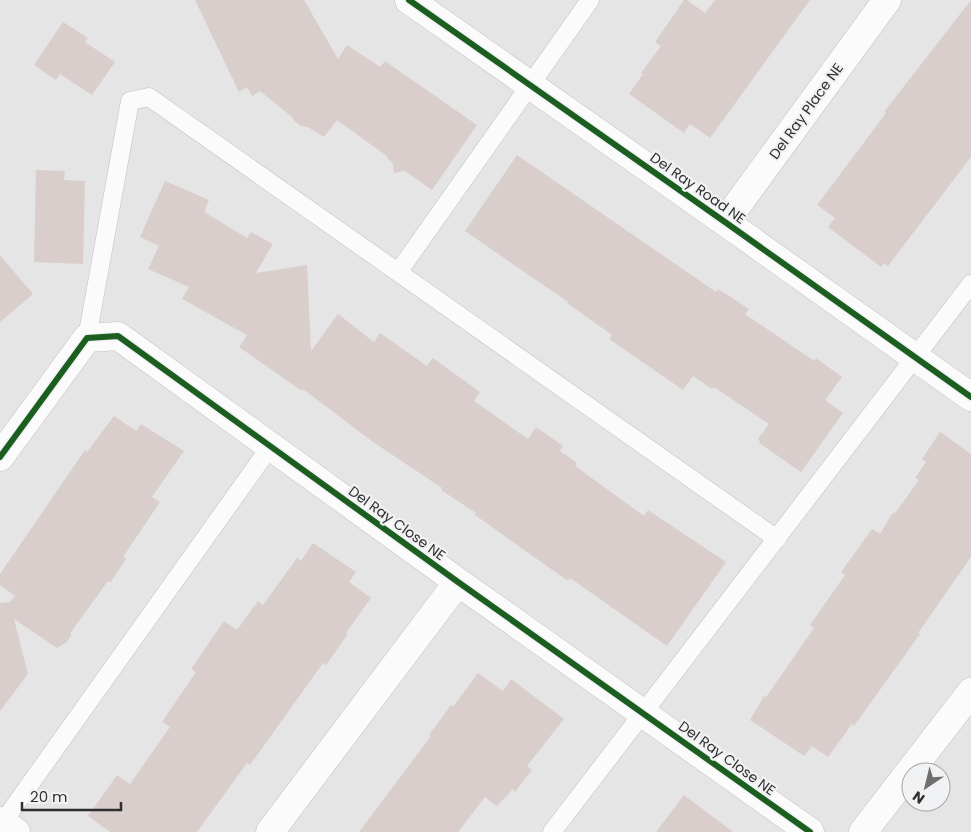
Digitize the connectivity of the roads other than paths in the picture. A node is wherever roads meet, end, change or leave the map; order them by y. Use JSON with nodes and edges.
{"nodes":[{"id":1,"x":409,"y":0,"type":"edge"},
{"id":2,"x":590,"y":0,"type":"edge"},
{"id":3,"x":887,"y":0,"type":"edge"},
{"id":4,"x":529,"y":86,"type":"junction"},
{"id":5,"x":725,"y":222,"type":"junction"},
{"id":6,"x":399,"y":271,"type":"junction"},
{"id":7,"x":971,"y":284,"type":"edge"},
{"id":8,"x":87,"y":338,"type":"junction"},
{"id":9,"x":915,"y":357,"type":"junction"},
{"id":10,"x":971,"y":397,"type":"edge"},
{"id":11,"x":270,"y":447,"type":"junction"},
{"id":12,"x":0,"y":457,"type":"edge"},
{"id":13,"x":777,"y":539,"type":"junction"},
{"id":14,"x":458,"y":582,"type":"junction"},
{"id":15,"x":971,"y":692,"type":"edge"},
{"id":16,"x":643,"y":713,"type":"junction"},
{"id":17,"x":6,"y":825,"type":"edge"},
{"id":18,"x":270,"y":832,"type":"edge"},
{"id":19,"x":552,"y":832,"type":"edge"},
{"id":20,"x":810,"y":832,"type":"edge"},
{"id":21,"x":864,"y":832,"type":"edge"}],
"edges":[{"from":1,"to":4,"type":"street","name":"Del Ray Road NE"},
{"from":2,"to":4,"type":"lane"},
{"from":3,"to":5,"type":"street","name":"Del Ray Place NE"},
{"from":4,"to":5,"type":"street","name":"Del Ray Road NE"},
{"from":4,"to":6,"type":"lane"},
{"from":5,"to":9,"type":"street","name":"Del Ray Road NE"},
{"from":6,"to":8,"type":"lane"},
{"from":6,"to":13,"type":"lane"},
{"from":7,"to":9,"type":"lane"},
{"from":8,"to":11,"type":"street","name":"Del Ray Close NE"},
{"from":8,"to":12,"type":"street"},
{"from":9,"to":10,"type":"street","name":"Del Ray Road NE"},
{"from":9,"to":13,"type":"lane"},
{"from":11,"to":14,"type":"street","name":"Del Ray Close NE"},
{"from":11,"to":17,"type":"lane"},
{"from":13,"to":16,"type":"lane"},
{"from":14,"to":16,"type":"street","name":"Del Ray Close NE"},
{"from":14,"to":18,"type":"street"},
{"from":15,"to":21,"type":"street"},
{"from":16,"to":19,"type":"lane"},
{"from":16,"to":20,"type":"street","name":"Del Ray Close NE"}]}
